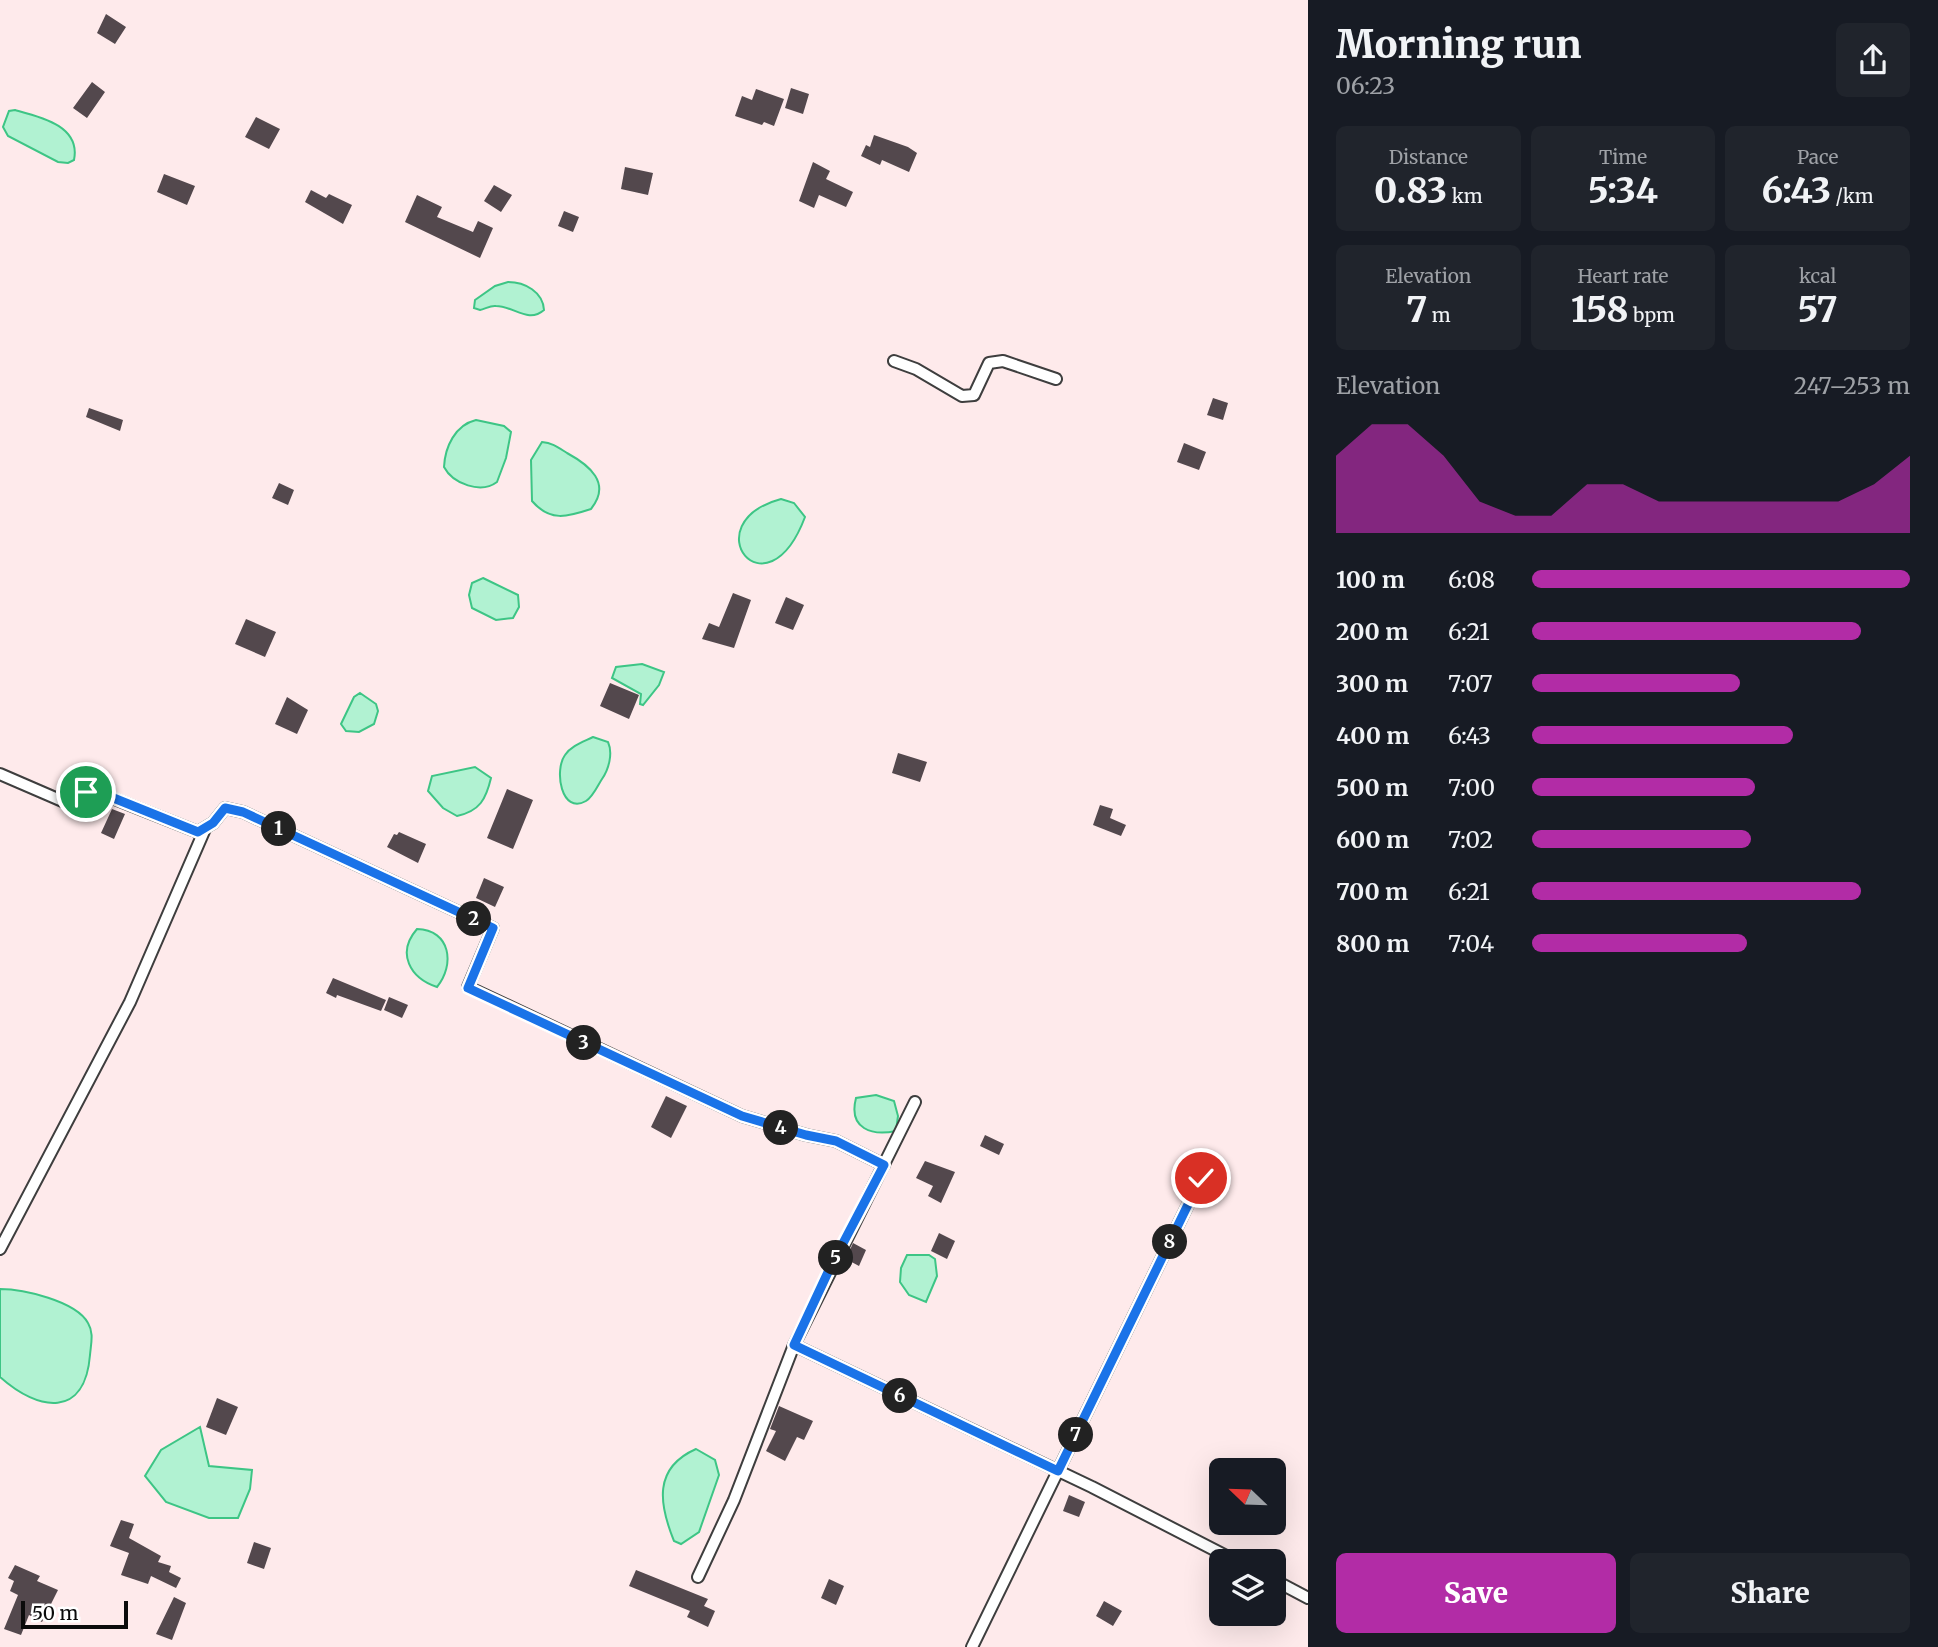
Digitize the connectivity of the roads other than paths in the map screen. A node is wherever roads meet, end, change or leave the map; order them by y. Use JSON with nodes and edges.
{"nodes":[{"id":1,"x":894,"y":361,"type":"dead end"},
{"id":2,"x":1056,"y":379,"type":"dead end"},
{"id":3,"x":0,"y":774,"type":"edge"},
{"id":4,"x":205,"y":829,"type":"junction"},
{"id":5,"x":915,"y":1102,"type":"dead end"},
{"id":6,"x":884,"y":1165,"type":"junction"},
{"id":7,"x":1201,"y":1178,"type":"dead end"},
{"id":8,"x":0,"y":1249,"type":"edge"},
{"id":9,"x":794,"y":1345,"type":"junction"},
{"id":10,"x":1058,"y":1471,"type":"junction"},
{"id":11,"x":1212,"y":1549,"type":"edge"},
{"id":12,"x":698,"y":1577,"type":"dead end"},
{"id":13,"x":1286,"y":1586,"type":"edge"},
{"id":14,"x":1308,"y":1598,"type":"edge"},
{"id":15,"x":972,"y":1647,"type":"edge"}],
"edges":[{"from":1,"to":2,"type":"street"},
{"from":3,"to":4,"type":"street"},
{"from":4,"to":6,"type":"street"},
{"from":4,"to":8,"type":"street"},
{"from":5,"to":6,"type":"street"},
{"from":6,"to":9,"type":"street"},
{"from":7,"to":10,"type":"street"},
{"from":9,"to":10,"type":"street"},
{"from":9,"to":12,"type":"street"},
{"from":10,"to":11,"type":"street"},
{"from":10,"to":15,"type":"street"},
{"from":13,"to":14,"type":"street"}]}
